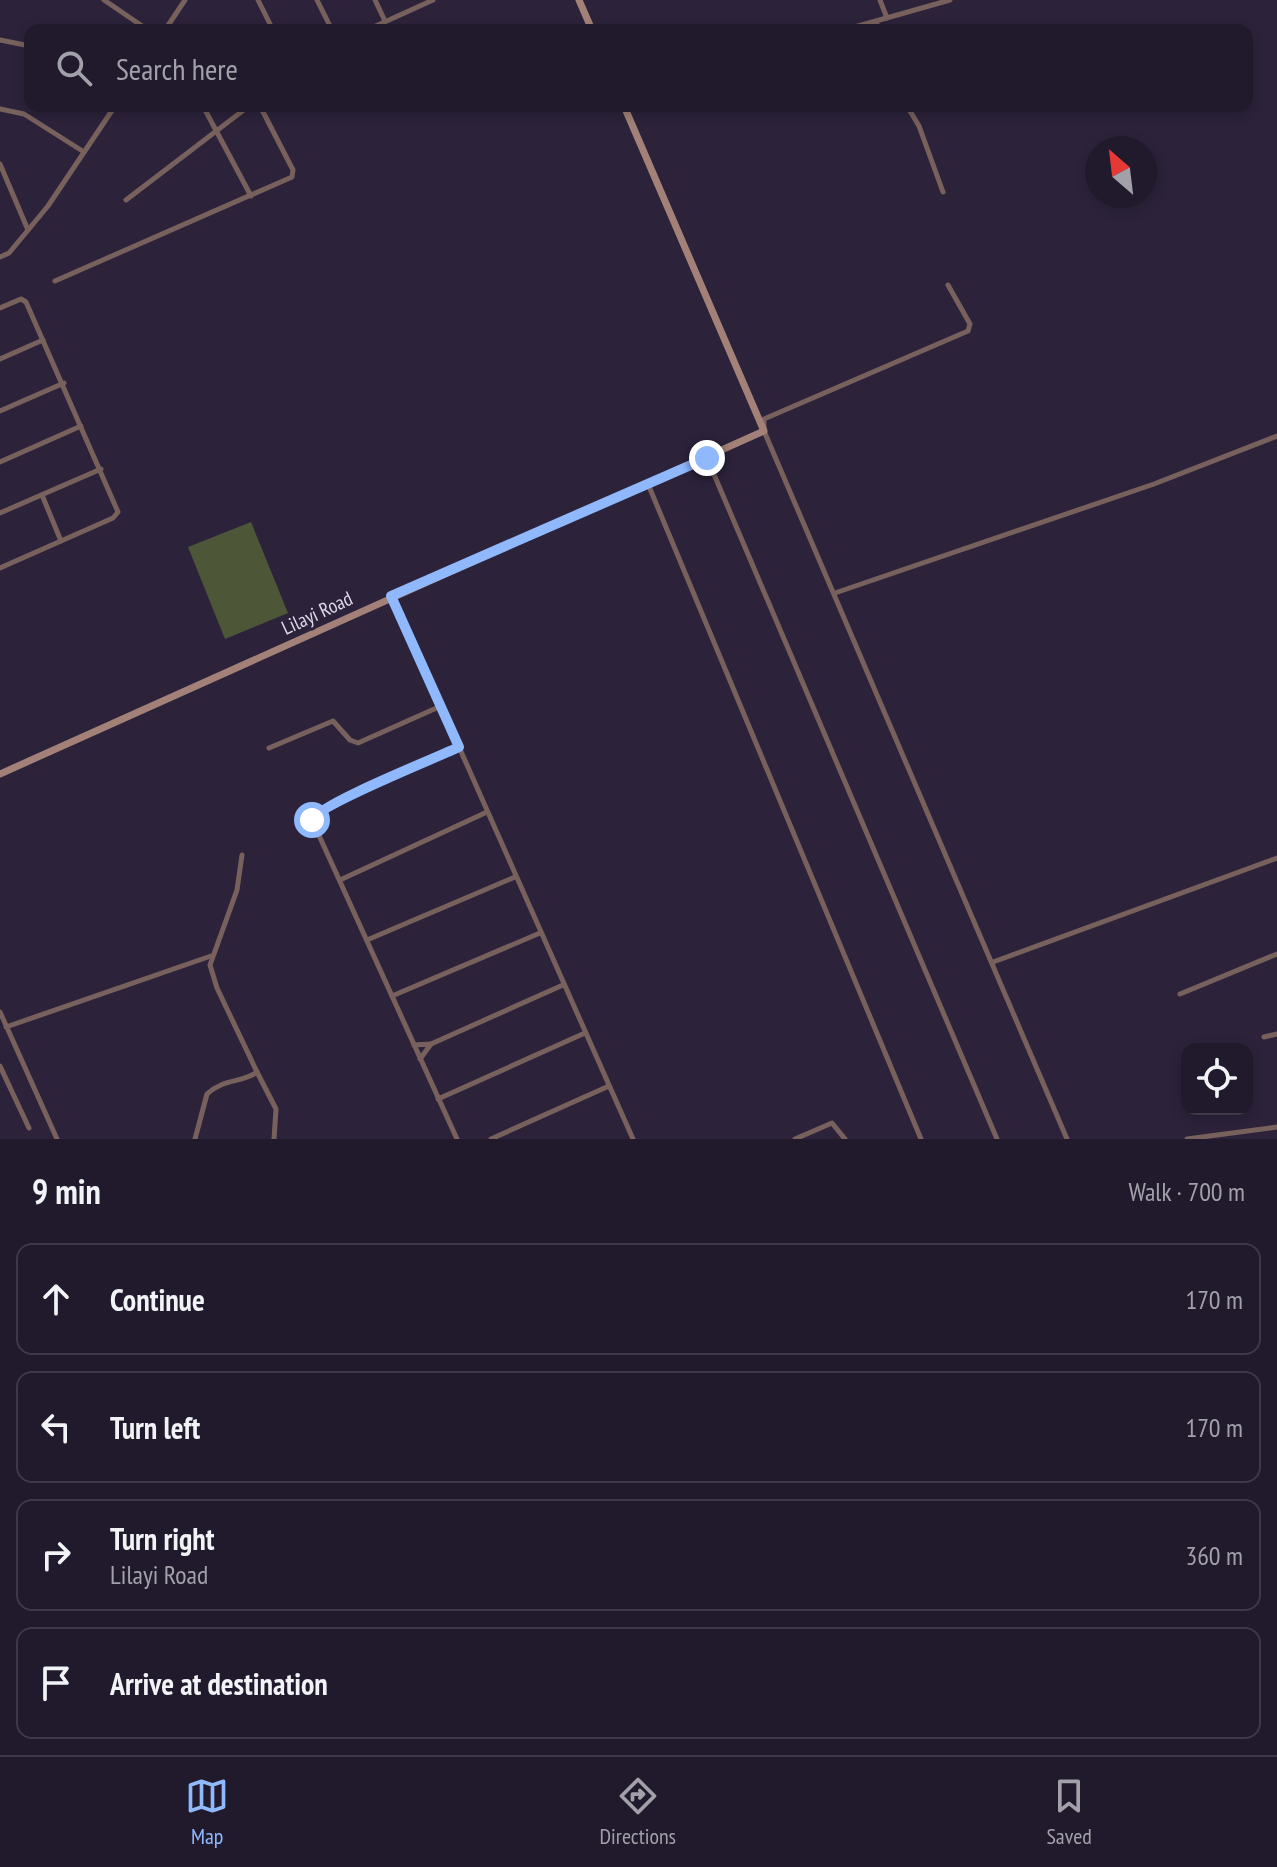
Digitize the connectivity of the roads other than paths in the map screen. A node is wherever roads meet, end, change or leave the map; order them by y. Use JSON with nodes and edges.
{"nodes":[{"id":1,"x":104,"y":0,"type":"edge"},
{"id":2,"x":185,"y":0,"type":"edge"},
{"id":3,"x":258,"y":0,"type":"edge"},
{"id":4,"x":317,"y":0,"type":"edge"},
{"id":5,"x":375,"y":0,"type":"edge"},
{"id":6,"x":433,"y":0,"type":"edge"},
{"id":7,"x":579,"y":0,"type":"edge"},
{"id":8,"x":880,"y":0,"type":"edge"},
{"id":9,"x":950,"y":0,"type":"edge"},
{"id":10,"x":887,"y":18,"type":"junction"},
{"id":11,"x":385,"y":21,"type":"junction"},
{"id":12,"x":876,"y":21,"type":"junction"},
{"id":13,"x":139,"y":24,"type":"edge"},
{"id":14,"x":169,"y":24,"type":"edge"},
{"id":15,"x":270,"y":24,"type":"edge"},
{"id":16,"x":329,"y":24,"type":"edge"},
{"id":17,"x":379,"y":24,"type":"edge"},
{"id":18,"x":589,"y":24,"type":"edge"},
{"id":19,"x":865,"y":24,"type":"edge"},
{"id":20,"x":877,"y":24,"type":"edge"},
{"id":21,"x":0,"y":40,"type":"edge"},
{"id":22,"x":24,"y":45,"type":"edge"},
{"id":23,"x":0,"y":109,"type":"edge"},
{"id":24,"x":111,"y":112,"type":"edge"},
{"id":25,"x":207,"y":112,"type":"edge"},
{"id":26,"x":240,"y":112,"type":"edge"},
{"id":27,"x":263,"y":112,"type":"edge"},
{"id":28,"x":627,"y":112,"type":"edge"},
{"id":29,"x":911,"y":112,"type":"edge"},
{"id":30,"x":217,"y":128,"type":"junction"},
{"id":31,"x":84,"y":152,"type":"junction"},
{"id":32,"x":0,"y":164,"type":"edge"},
{"id":33,"x":943,"y":192,"type":"dead end"},
{"id":34,"x":251,"y":196,"type":"junction"},
{"id":35,"x":126,"y":200,"type":"dead end"},
{"id":36,"x":28,"y":230,"type":"junction"},
{"id":37,"x":0,"y":257,"type":"edge"},
{"id":38,"x":55,"y":281,"type":"dead end"},
{"id":39,"x":948,"y":285,"type":"dead end"},
{"id":40,"x":0,"y":308,"type":"edge"},
{"id":41,"x":43,"y":340,"type":"junction"},
{"id":42,"x":0,"y":359,"type":"edge"},
{"id":43,"x":64,"y":383,"type":"junction"},
{"id":44,"x":0,"y":411,"type":"edge"},
{"id":45,"x":81,"y":426,"type":"junction"},
{"id":46,"x":764,"y":431,"type":"junction"},
{"id":47,"x":1277,"y":436,"type":"edge"},
{"id":48,"x":707,"y":458,"type":"junction"},
{"id":49,"x":0,"y":462,"type":"edge"},
{"id":50,"x":101,"y":469,"type":"junction"},
{"id":51,"x":648,"y":484,"type":"junction"},
{"id":52,"x":42,"y":495,"type":"junction"},
{"id":53,"x":0,"y":513,"type":"edge"},
{"id":54,"x":61,"y":541,"type":"junction"},
{"id":55,"x":0,"y":568,"type":"edge"},
{"id":56,"x":835,"y":593,"type":"junction"},
{"id":57,"x":391,"y":596,"type":"junction"},
{"id":58,"x":441,"y":706,"type":"junction"},
{"id":59,"x":459,"y":747,"type":"junction"},
{"id":60,"x":269,"y":748,"type":"dead end"},
{"id":61,"x":0,"y":774,"type":"edge"},
{"id":62,"x":487,"y":812,"type":"junction"},
{"id":63,"x":242,"y":855,"type":"dead end"},
{"id":64,"x":1277,"y":858,"type":"edge"},
{"id":65,"x":515,"y":877,"type":"junction"},
{"id":66,"x":340,"y":880,"type":"junction"},
{"id":67,"x":540,"y":933,"type":"junction"},
{"id":68,"x":367,"y":940,"type":"junction"},
{"id":69,"x":1277,"y":954,"type":"edge"},
{"id":70,"x":212,"y":956,"type":"junction"},
{"id":71,"x":993,"y":962,"type":"junction"},
{"id":72,"x":563,"y":985,"type":"junction"},
{"id":73,"x":1180,"y":994,"type":"dead end"},
{"id":74,"x":392,"y":996,"type":"junction"},
{"id":75,"x":0,"y":1012,"type":"edge"},
{"id":76,"x":6,"y":1027,"type":"junction"},
{"id":77,"x":585,"y":1033,"type":"junction"},
{"id":78,"x":1277,"y":1034,"type":"edge"},
{"id":79,"x":1264,"y":1037,"type":"dead end"},
{"id":80,"x":431,"y":1044,"type":"junction"},
{"id":81,"x":414,"y":1045,"type":"junction"},
{"id":82,"x":420,"y":1059,"type":"junction"},
{"id":83,"x":0,"y":1066,"type":"edge"},
{"id":84,"x":257,"y":1072,"type":"junction"},
{"id":85,"x":609,"y":1086,"type":"junction"},
{"id":86,"x":438,"y":1099,"type":"junction"},
{"id":87,"x":1277,"y":1127,"type":"edge"},
{"id":88,"x":29,"y":1128,"type":"dead end"},
{"id":89,"x":57,"y":1139,"type":"edge"},
{"id":90,"x":195,"y":1139,"type":"edge"},
{"id":91,"x":274,"y":1139,"type":"edge"},
{"id":92,"x":457,"y":1139,"type":"edge"},
{"id":93,"x":491,"y":1139,"type":"edge"},
{"id":94,"x":632,"y":1139,"type":"edge"},
{"id":95,"x":795,"y":1139,"type":"edge"},
{"id":96,"x":845,"y":1139,"type":"edge"},
{"id":97,"x":921,"y":1139,"type":"edge"},
{"id":98,"x":997,"y":1139,"type":"edge"},
{"id":99,"x":1067,"y":1139,"type":"edge"},
{"id":100,"x":1187,"y":1139,"type":"edge"}],
"edges":[{"from":1,"to":13,"type":"street"},
{"from":2,"to":14,"type":"street"},
{"from":3,"to":15,"type":"street"},
{"from":4,"to":16,"type":"street"},
{"from":5,"to":11,"type":"street"},
{"from":6,"to":11,"type":"street"},
{"from":7,"to":18,"type":"street"},
{"from":8,"to":10,"type":"street"},
{"from":9,"to":10,"type":"street"},
{"from":10,"to":12,"type":"street"},
{"from":11,"to":17,"type":"street"},
{"from":12,"to":19,"type":"street"},
{"from":12,"to":20,"type":"street"},
{"from":21,"to":22,"type":"street"},
{"from":23,"to":31,"type":"street"},
{"from":24,"to":31,"type":"street"},
{"from":25,"to":30,"type":"street"},
{"from":26,"to":30,"type":"street"},
{"from":27,"to":34,"type":"street"},
{"from":28,"to":46,"type":"street"},
{"from":29,"to":33,"type":"street"},
{"from":30,"to":34,"type":"street"},
{"from":30,"to":35,"type":"street"},
{"from":31,"to":36,"type":"street"},
{"from":32,"to":36,"type":"street"},
{"from":34,"to":38,"type":"street"},
{"from":36,"to":37,"type":"street"},
{"from":39,"to":46,"type":"street"},
{"from":40,"to":41,"type":"street"},
{"from":41,"to":42,"type":"street"},
{"from":41,"to":43,"type":"street"},
{"from":43,"to":44,"type":"street"},
{"from":43,"to":45,"type":"street"},
{"from":45,"to":49,"type":"street"},
{"from":45,"to":50,"type":"street"},
{"from":46,"to":48,"type":"street","name":"Lilayi Road"},
{"from":46,"to":56,"type":"street"},
{"from":47,"to":56,"type":"street"},
{"from":48,"to":51,"type":"street","name":"Lilayi Road"},
{"from":48,"to":98,"type":"street"},
{"from":50,"to":52,"type":"street"},
{"from":50,"to":54,"type":"street"},
{"from":51,"to":57,"type":"street","name":"Lilayi Road"},
{"from":51,"to":97,"type":"street"},
{"from":52,"to":53,"type":"street"},
{"from":52,"to":54,"type":"street"},
{"from":54,"to":55,"type":"street"},
{"from":56,"to":71,"type":"street"},
{"from":57,"to":58,"type":"street"},
{"from":57,"to":61,"type":"street","name":"Lilayi Road"},
{"from":58,"to":59,"type":"street"},
{"from":58,"to":60,"type":"street"},
{"from":59,"to":62,"type":"street"},
{"from":59,"to":66,"type":"street"},
{"from":62,"to":65,"type":"street"},
{"from":62,"to":66,"type":"street"},
{"from":63,"to":70,"type":"street"},
{"from":64,"to":71,"type":"street"},
{"from":65,"to":67,"type":"street"},
{"from":65,"to":68,"type":"street"},
{"from":66,"to":68,"type":"street"},
{"from":67,"to":72,"type":"street"},
{"from":67,"to":74,"type":"street"},
{"from":68,"to":74,"type":"street"},
{"from":69,"to":73,"type":"street"},
{"from":70,"to":76,"type":"street"},
{"from":70,"to":84,"type":"street"},
{"from":71,"to":99,"type":"street"},
{"from":72,"to":77,"type":"street"},
{"from":72,"to":80,"type":"street"},
{"from":74,"to":81,"type":"street"},
{"from":75,"to":76,"type":"street"},
{"from":76,"to":89,"type":"street"},
{"from":77,"to":85,"type":"street"},
{"from":77,"to":86,"type":"street"},
{"from":78,"to":79,"type":"street"},
{"from":80,"to":81,"type":"street"},
{"from":80,"to":82,"type":"street"},
{"from":81,"to":82,"type":"street"},
{"from":82,"to":86,"type":"street"},
{"from":83,"to":88,"type":"street"},
{"from":84,"to":90,"type":"street"},
{"from":84,"to":91,"type":"street"},
{"from":85,"to":93,"type":"street"},
{"from":85,"to":94,"type":"street"},
{"from":86,"to":92,"type":"street"},
{"from":87,"to":100,"type":"street"},
{"from":95,"to":96,"type":"street"}]}
